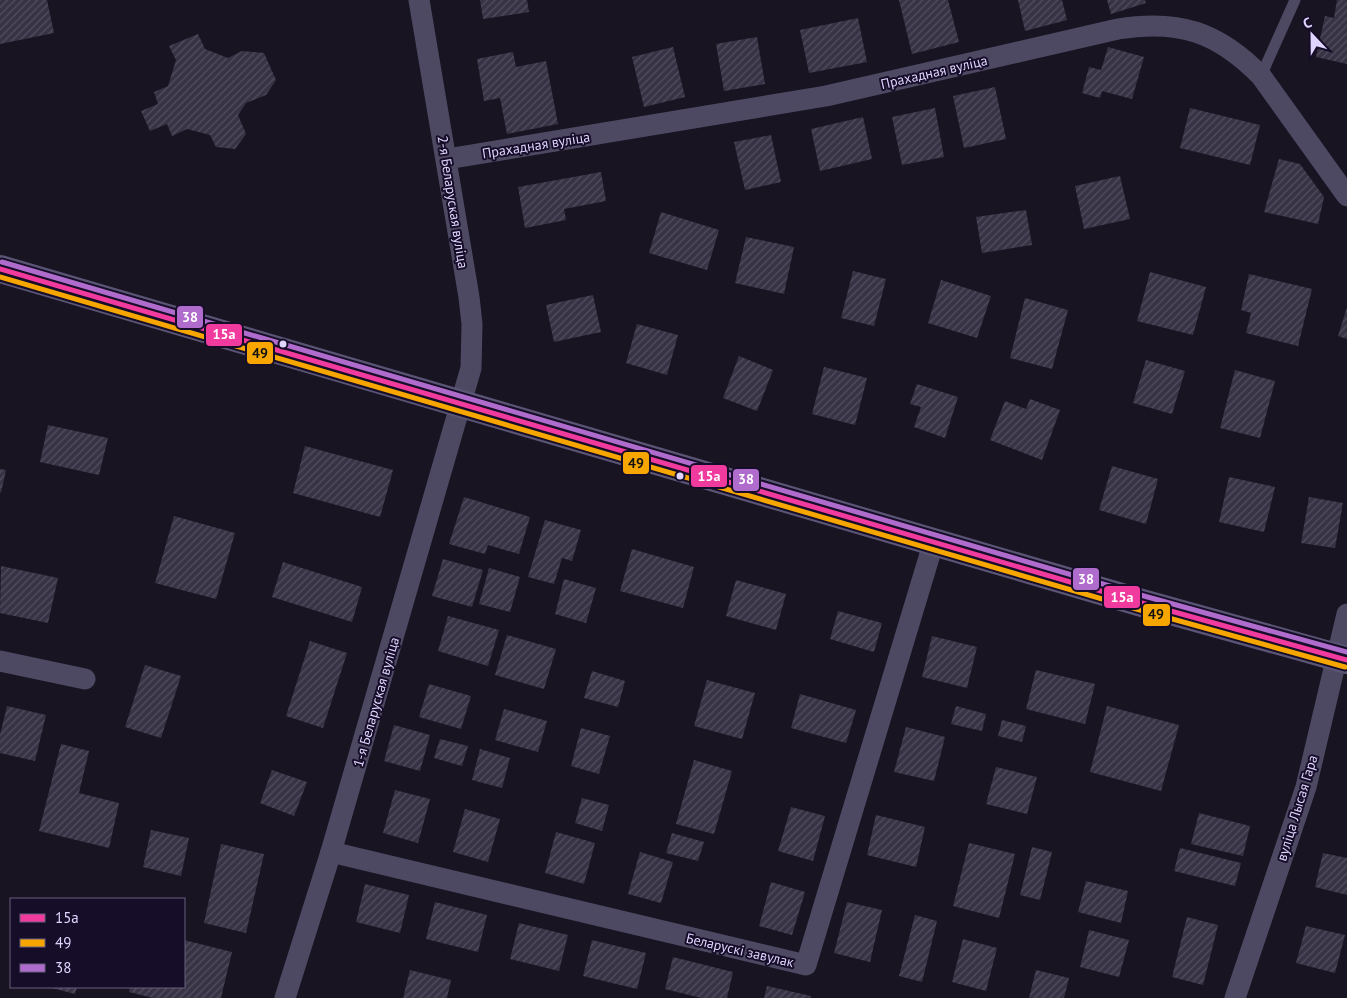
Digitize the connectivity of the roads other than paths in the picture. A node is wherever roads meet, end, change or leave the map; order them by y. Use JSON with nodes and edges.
{"nodes":[{"id":1,"x":419,"y":0,"type":"edge"},
{"id":2,"x":1294,"y":0,"type":"edge"},
{"id":3,"x":1261,"y":76,"type":"junction"},
{"id":4,"x":447,"y":159,"type":"junction"},
{"id":5,"x":1347,"y":196,"type":"edge"},
{"id":6,"x":0,"y":269,"type":"edge"},
{"id":7,"x":462,"y":404,"type":"junction"},
{"id":8,"x":934,"y":542,"type":"junction"},
{"id":9,"x":1347,"y":614,"type":"edge"},
{"id":10,"x":1342,"y":659,"type":"edge"},
{"id":11,"x":0,"y":660,"type":"edge"},
{"id":12,"x":85,"y":679,"type":"dead end"},
{"id":13,"x":331,"y":852,"type":"junction"},
{"id":14,"x":285,"y":998,"type":"edge"},
{"id":15,"x":1234,"y":998,"type":"edge"}],
"edges":[{"from":1,"to":4,"type":"street","name":"2-я Беларуская вуліца"},
{"from":2,"to":3,"type":"lane"},
{"from":3,"to":4,"type":"street","name":"Прахадная вуліца"},
{"from":3,"to":5,"type":"street","name":"Прахадная вуліца"},
{"from":4,"to":7,"type":"street","name":"2-я Беларуская вуліца"},
{"from":6,"to":7,"type":"main road"},
{"from":7,"to":8,"type":"main road"},
{"from":7,"to":13,"type":"street","name":"1-я Беларуская вуліца"},
{"from":8,"to":10,"type":"main road"},
{"from":8,"to":13,"type":"street","name":"Беларускі завулак"},
{"from":9,"to":10,"type":"street","name":"вуліца Лысая Гара"},
{"from":10,"to":15,"type":"street","name":"вуліца Лысая Гара"},
{"from":11,"to":12,"type":"street"},
{"from":13,"to":14,"type":"street","name":"1-я Беларуская вуліца"}]}
